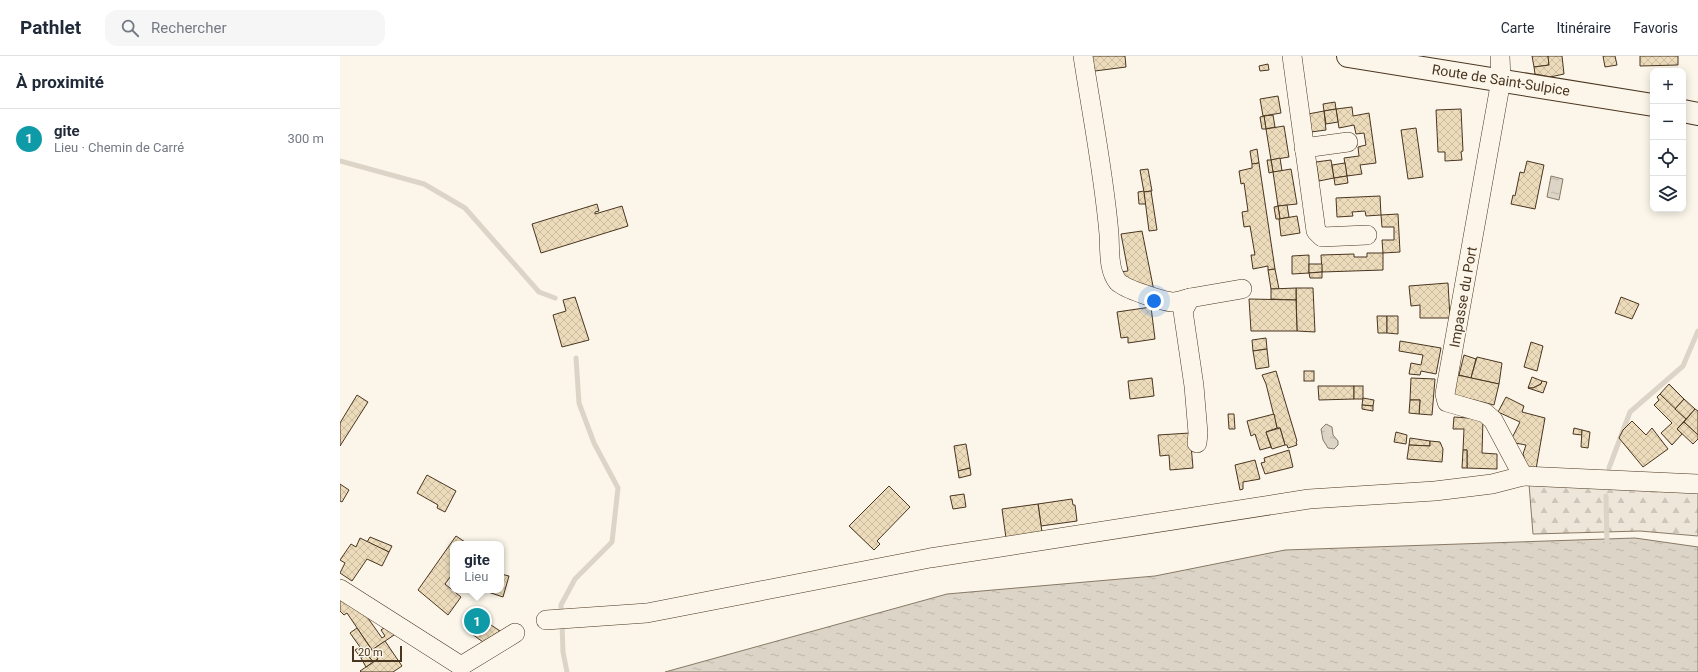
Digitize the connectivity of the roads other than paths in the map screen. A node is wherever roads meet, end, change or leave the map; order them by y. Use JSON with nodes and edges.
{"nodes":[{"id":1,"x":1083,"y":56,"type":"edge"},
{"id":2,"x":1292,"y":56,"type":"edge"},
{"id":3,"x":1348,"y":56,"type":"edge"},
{"id":4,"x":1500,"y":56,"type":"edge"},
{"id":5,"x":1501,"y":80,"type":"junction"},
{"id":6,"x":1650,"y":105,"type":"edge"},
{"id":7,"x":1686,"y":112,"type":"edge"},
{"id":8,"x":1698,"y":114,"type":"edge"},
{"id":9,"x":1348,"y":142,"type":"dead end"},
{"id":10,"x":1304,"y":148,"type":"junction"},
{"id":11,"x":1367,"y":235,"type":"dead end"},
{"id":12,"x":1242,"y":289,"type":"dead end"},
{"id":13,"x":1190,"y":298,"type":"junction"},
{"id":14,"x":1197,"y":443,"type":"dead end"},
{"id":15,"x":1522,"y":476,"type":"junction"},
{"id":16,"x":1696,"y":480,"type":"edge"},
{"id":17,"x":340,"y":589,"type":"edge"},
{"id":18,"x":554,"y":620,"type":"dead end"},
{"id":19,"x":515,"y":633,"type":"dead end"}],
"edges":[{"from":1,"to":13,"type":"street"},
{"from":2,"to":10,"type":"street"},
{"from":3,"to":5,"type":"main road","name":"Route de Saint-Sulpice"},
{"from":4,"to":5,"type":"street"},
{"from":5,"to":6,"type":"main road","name":"Route de Saint-Sulpice"},
{"from":5,"to":15,"type":"street","name":"Impasse du Port"},
{"from":7,"to":8,"type":"main road"},
{"from":9,"to":10,"type":"street"},
{"from":10,"to":11,"type":"street"},
{"from":12,"to":13,"type":"street"},
{"from":13,"to":14,"type":"street"},
{"from":15,"to":16,"type":"street"},
{"from":15,"to":18,"type":"street"},
{"from":17,"to":19,"type":"street"}]}
